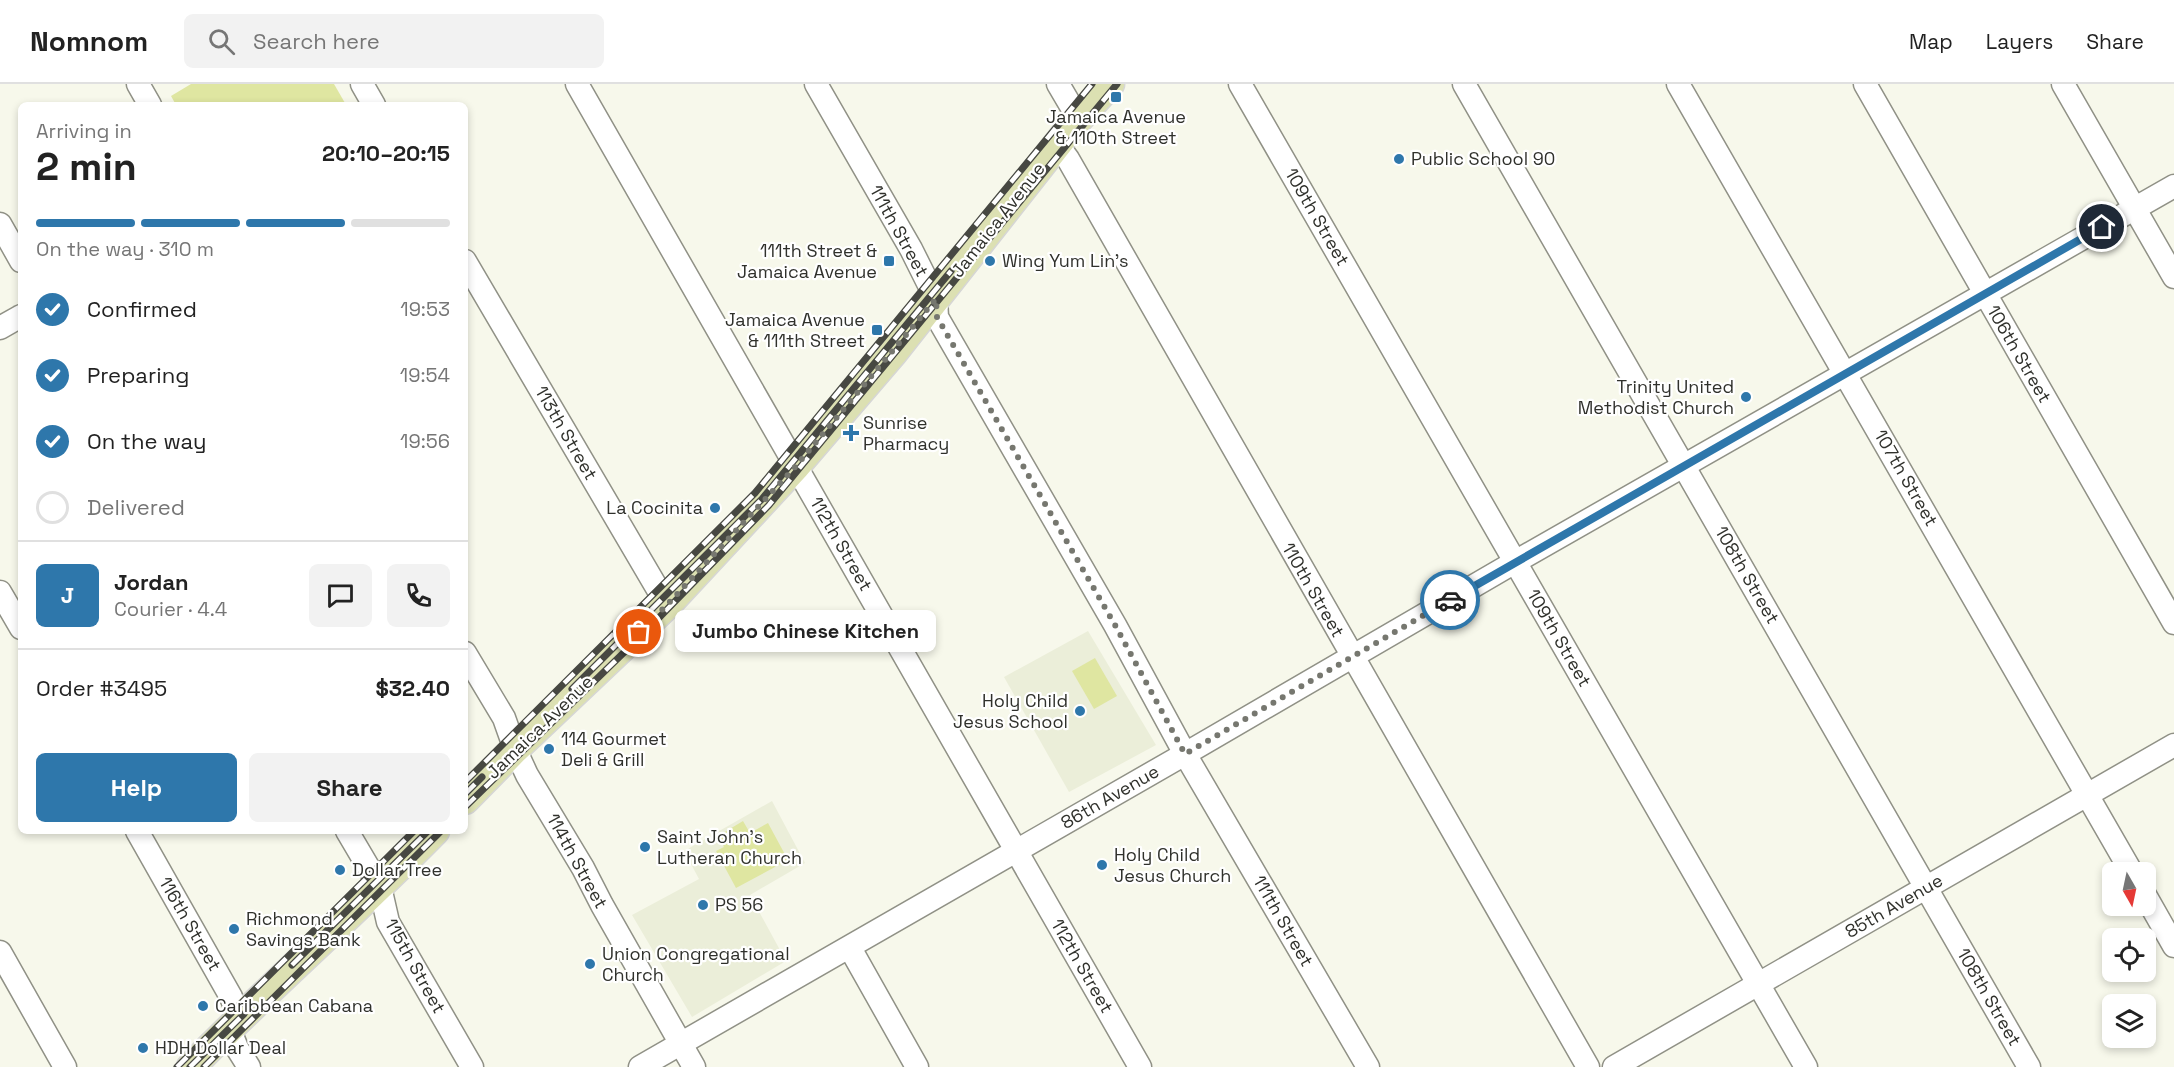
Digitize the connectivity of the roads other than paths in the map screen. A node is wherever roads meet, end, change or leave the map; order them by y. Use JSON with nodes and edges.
{"nodes":[{"id":1,"x":138,"y":84,"type":"edge"},
{"id":2,"x":362,"y":84,"type":"edge"},
{"id":3,"x":577,"y":84,"type":"edge"},
{"id":4,"x":816,"y":84,"type":"edge"},
{"id":5,"x":1058,"y":84,"type":"edge"},
{"id":6,"x":1110,"y":84,"type":"edge"},
{"id":7,"x":1240,"y":84,"type":"edge"},
{"id":8,"x":1464,"y":84,"type":"edge"},
{"id":9,"x":1678,"y":84,"type":"edge"},
{"id":10,"x":1865,"y":84,"type":"edge"},
{"id":11,"x":2063,"y":84,"type":"edge"},
{"id":12,"x":148,"y":102,"type":"edge"},
{"id":13,"x":372,"y":102,"type":"edge"},
{"id":14,"x":1078,"y":118,"type":"junction"},
{"id":15,"x":1057,"y":144,"type":"junction"},
{"id":16,"x":2174,"y":186,"type":"edge"},
{"id":17,"x":2135,"y":208,"type":"junction"},
{"id":18,"x":0,"y":224,"type":"edge"},
{"id":19,"x":18,"y":256,"type":"edge"},
{"id":20,"x":468,"y":266,"type":"edge"},
{"id":21,"x":2174,"y":277,"type":"edge"},
{"id":22,"x":1985,"y":293,"type":"junction"},
{"id":23,"x":936,"y":299,"type":"junction"},
{"id":24,"x":18,"y":318,"type":"edge"},
{"id":25,"x":0,"y":327,"type":"edge"},
{"id":26,"x":1845,"y":373,"type":"junction"},
{"id":27,"x":796,"y":466,"type":"junction"},
{"id":28,"x":1684,"y":466,"type":"junction"},
{"id":29,"x":1515,"y":562,"type":"junction"},
{"id":30,"x":0,"y":592,"type":"edge"},
{"id":31,"x":667,"y":605,"type":"junction"},
{"id":32,"x":18,"y":623,"type":"edge"},
{"id":33,"x":2174,"y":623,"type":"edge"},
{"id":34,"x":468,"y":658,"type":"edge"},
{"id":35,"x":1352,"y":658,"type":"junction"},
{"id":36,"x":2174,"y":745,"type":"edge"},
{"id":37,"x":515,"y":749,"type":"junction"},
{"id":38,"x":1185,"y":754,"type":"junction"},
{"id":39,"x":2088,"y":795,"type":"junction"},
{"id":40,"x":468,"y":797,"type":"edge"},
{"id":41,"x":139,"y":834,"type":"edge"},
{"id":42,"x":349,"y":834,"type":"edge"},
{"id":43,"x":432,"y":834,"type":"edge"},
{"id":44,"x":1016,"y":850,"type":"junction"},
{"id":45,"x":2126,"y":862,"type":"edge"},
{"id":46,"x":380,"y":887,"type":"junction"},
{"id":47,"x":1926,"y":887,"type":"junction"},
{"id":48,"x":2156,"y":914,"type":"edge"},
{"id":49,"x":2174,"y":946,"type":"edge"},
{"id":50,"x":850,"y":948,"type":"junction"},
{"id":51,"x":0,"y":952,"type":"edge"},
{"id":52,"x":1759,"y":984,"type":"junction"},
{"id":53,"x":234,"y":1023,"type":"junction"},
{"id":54,"x":681,"y":1043,"type":"junction"},
{"id":55,"x":65,"y":1067,"type":"edge"},
{"id":56,"x":191,"y":1067,"type":"edge"},
{"id":57,"x":249,"y":1067,"type":"edge"},
{"id":58,"x":472,"y":1067,"type":"edge"},
{"id":59,"x":640,"y":1067,"type":"edge"},
{"id":60,"x":694,"y":1067,"type":"edge"},
{"id":61,"x":917,"y":1067,"type":"edge"},
{"id":62,"x":1140,"y":1067,"type":"edge"},
{"id":63,"x":1368,"y":1067,"type":"edge"},
{"id":64,"x":1588,"y":1067,"type":"edge"},
{"id":65,"x":1614,"y":1067,"type":"edge"},
{"id":66,"x":1806,"y":1067,"type":"edge"},
{"id":67,"x":2029,"y":1067,"type":"edge"}],
"edges":[{"from":1,"to":12,"type":"street"},
{"from":2,"to":13,"type":"street"},
{"from":3,"to":27,"type":"street","name":"112th Street"},
{"from":4,"to":23,"type":"street","name":"111th Street"},
{"from":5,"to":14,"type":"street"},
{"from":6,"to":14,"type":"main road","name":"Jamaica Avenue"},
{"from":7,"to":29,"type":"street","name":"109th Street"},
{"from":8,"to":28,"type":"street","name":"108th Street"},
{"from":9,"to":26,"type":"street","name":"107th Street"},
{"from":10,"to":22,"type":"street","name":"106th Street"},
{"from":11,"to":17,"type":"street"},
{"from":14,"to":15,"type":"main road","name":"Jamaica Avenue"},
{"from":15,"to":23,"type":"main road","name":"Jamaica Avenue"},
{"from":15,"to":35,"type":"street","name":"110th Street"},
{"from":16,"to":17,"type":"street","name":"86th Avenue"},
{"from":17,"to":21,"type":"street"},
{"from":17,"to":22,"type":"street","name":"86th Avenue"},
{"from":18,"to":19,"type":"street"},
{"from":20,"to":31,"type":"street","name":"113th Street"},
{"from":22,"to":26,"type":"street","name":"86th Avenue"},
{"from":22,"to":33,"type":"street","name":"106th Street"},
{"from":23,"to":27,"type":"main road","name":"Jamaica Avenue"},
{"from":23,"to":38,"type":"street","name":"111th Street"},
{"from":24,"to":25,"type":"street"},
{"from":26,"to":28,"type":"street","name":"86th Avenue"},
{"from":26,"to":39,"type":"street","name":"107th Street"},
{"from":27,"to":31,"type":"main road","name":"Jamaica Avenue"},
{"from":27,"to":44,"type":"street","name":"112th Street"},
{"from":28,"to":29,"type":"street","name":"86th Avenue"},
{"from":28,"to":47,"type":"street","name":"108th Street"},
{"from":29,"to":35,"type":"street","name":"86th Avenue"},
{"from":29,"to":52,"type":"street","name":"109th Street"},
{"from":30,"to":32,"type":"street"},
{"from":31,"to":37,"type":"main road","name":"Jamaica Avenue"},
{"from":34,"to":37,"type":"street","name":"114th Street"},
{"from":35,"to":38,"type":"street","name":"86th Avenue"},
{"from":35,"to":64,"type":"street","name":"110th Street"},
{"from":36,"to":39,"type":"street","name":"85th Avenue"},
{"from":37,"to":40,"type":"main road","name":"Jamaica Avenue"},
{"from":37,"to":54,"type":"street","name":"114th Street"},
{"from":38,"to":44,"type":"street","name":"86th Avenue"},
{"from":38,"to":63,"type":"street","name":"111th Street"},
{"from":39,"to":45,"type":"street","name":"107th Street"},
{"from":39,"to":47,"type":"street","name":"85th Avenue"},
{"from":41,"to":53,"type":"street","name":"116th Street"},
{"from":42,"to":46,"type":"street","name":"115th Street"},
{"from":43,"to":46,"type":"main road"},
{"from":44,"to":50,"type":"street","name":"86th Avenue"},
{"from":44,"to":62,"type":"street","name":"112th Street"},
{"from":46,"to":53,"type":"main road"},
{"from":46,"to":58,"type":"street","name":"115th Street"},
{"from":47,"to":52,"type":"street","name":"85th Avenue"},
{"from":47,"to":67,"type":"street","name":"108th Street"},
{"from":48,"to":49,"type":"street"},
{"from":50,"to":54,"type":"street","name":"86th Avenue"},
{"from":50,"to":61,"type":"street"},
{"from":51,"to":55,"type":"street"},
{"from":52,"to":65,"type":"street","name":"85th Avenue"},
{"from":52,"to":66,"type":"street","name":"109th Street"},
{"from":53,"to":56,"type":"main road"},
{"from":53,"to":57,"type":"street","name":"116th Street"},
{"from":54,"to":59,"type":"street","name":"86th Avenue"},
{"from":54,"to":60,"type":"street","name":"114th Street"}]}
